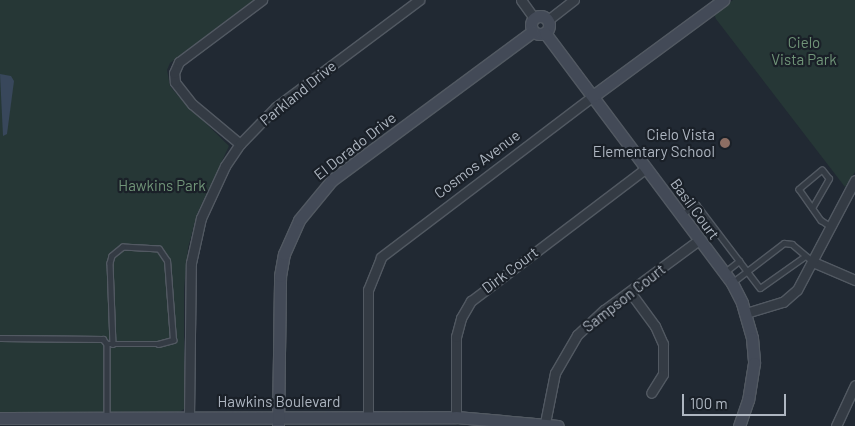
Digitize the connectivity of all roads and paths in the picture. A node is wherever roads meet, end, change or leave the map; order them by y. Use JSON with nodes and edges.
{"nodes":[{"id":1,"x":262,"y":0,"type":"edge"},
{"id":2,"x":419,"y":0,"type":"edge"},
{"id":3,"x":521,"y":0,"type":"edge"},
{"id":4,"x":574,"y":0,"type":"edge"},
{"id":5,"x":724,"y":0,"type":"edge"},
{"id":6,"x":534,"y":18,"type":"junction"},
{"id":7,"x":548,"y":20,"type":"junction"},
{"id":8,"x":533,"y":31,"type":"junction"},
{"id":9,"x":546,"y":33,"type":"junction"},
{"id":10,"x":594,"y":96,"type":"junction"},
{"id":11,"x":240,"y":144,"type":"junction"},
{"id":12,"x":646,"y":168,"type":"junction"},
{"id":13,"x":855,"y":180,"type":"edge"},
{"id":14,"x":812,"y":208,"type":"junction"},
{"id":15,"x":681,"y":215,"type":"junction"},
{"id":16,"x":830,"y":226,"type":"junction"},
{"id":17,"x":699,"y":240,"type":"junction"},
{"id":18,"x":804,"y":257,"type":"junction"},
{"id":19,"x":739,"y":261,"type":"junction"},
{"id":20,"x":814,"y":262,"type":"junction"},
{"id":21,"x":746,"y":272,"type":"junction"},
{"id":22,"x":724,"y":273,"type":"junction"},
{"id":23,"x":855,"y":280,"type":"edge"},
{"id":24,"x":732,"y":283,"type":"junction"},
{"id":25,"x":630,"y":292,"type":"junction"},
{"id":26,"x":746,"y":313,"type":"junction"},
{"id":27,"x":0,"y":338,"type":"edge"},
{"id":28,"x":107,"y":344,"type":"junction"},
{"id":29,"x":113,"y":344,"type":"junction"},
{"id":30,"x":855,"y":385,"type":"edge"},
{"id":31,"x":651,"y":393,"type":"dead end"},
{"id":32,"x":456,"y":417,"type":"junction"},
{"id":33,"x":0,"y":418,"type":"edge"},
{"id":34,"x":189,"y":418,"type":"junction"},
{"id":35,"x":368,"y":418,"type":"junction"},
{"id":36,"x":107,"y":421,"type":"edge"},
{"id":37,"x":278,"y":422,"type":"edge"},
{"id":38,"x":490,"y":422,"type":"edge"},
{"id":39,"x":545,"y":423,"type":"junction"},
{"id":40,"x":558,"y":426,"type":"edge"},
{"id":41,"x":739,"y":426,"type":"edge"},
{"id":42,"x":836,"y":426,"type":"edge"}],
"edges":[{"from":1,"to":11,"type":"street"},
{"from":2,"to":11,"type":"street","name":"Parkland Drive"},
{"from":3,"to":6,"type":"street"},
{"from":4,"to":7,"type":"street"},
{"from":5,"to":10,"type":"street","name":"Cosmos Avenue"},
{"from":6,"to":7,"type":"street"},
{"from":6,"to":8,"type":"street"},
{"from":7,"to":9,"type":"street"},
{"from":8,"to":9,"type":"street"},
{"from":8,"to":37,"type":"street","name":"El Dorado Drive"},
{"from":9,"to":10,"type":"street","name":"Basil Court"},
{"from":10,"to":12,"type":"street","name":"Basil Court"},
{"from":10,"to":35,"type":"street","name":"Cosmos Avenue"},
{"from":11,"to":34,"type":"street","name":"Parkland Drive"},
{"from":12,"to":15,"type":"street","name":"Basil Court"},
{"from":12,"to":32,"type":"street","name":"Dirk Court"},
{"from":13,"to":16,"type":"street"},
{"from":14,"to":14,"type":"lane"},
{"from":14,"to":16,"type":"lane"},
{"from":15,"to":17,"type":"street","name":"Basil Court"},
{"from":15,"to":19,"type":"lane"},
{"from":16,"to":20,"type":"street"},
{"from":17,"to":22,"type":"street","name":"Basil Court"},
{"from":17,"to":25,"type":"street","name":"Sampson Court"},
{"from":18,"to":20,"type":"lane"},
{"from":18,"to":21,"type":"lane"},
{"from":18,"to":21,"type":"lane"},
{"from":19,"to":21,"type":"lane"},
{"from":19,"to":22,"type":"lane"},
{"from":20,"to":23,"type":"street"},
{"from":20,"to":26,"type":"street"},
{"from":21,"to":24,"type":"lane"},
{"from":22,"to":24,"type":"street","name":"Basil Court"},
{"from":24,"to":26,"type":"street","name":"Basil Court"},
{"from":25,"to":31,"type":"street"},
{"from":25,"to":39,"type":"street","name":"Sampson Court"},
{"from":26,"to":41,"type":"street","name":"Basil Court"},
{"from":27,"to":28,"type":"lane"},
{"from":28,"to":29,"type":"lane"},
{"from":28,"to":36,"type":"lane"},
{"from":29,"to":29,"type":"lane"},
{"from":30,"to":42,"type":"street"},
{"from":32,"to":35,"type":"street","name":"Hawkins Boulevard"},
{"from":32,"to":38,"type":"street","name":"Hawkins Boulevard"},
{"from":33,"to":36,"type":"street","name":"Hawkins Boulevard"},
{"from":34,"to":36,"type":"street","name":"Hawkins Boulevard"},
{"from":34,"to":37,"type":"street","name":"Hawkins Boulevard"},
{"from":35,"to":37,"type":"street","name":"Hawkins Boulevard"},
{"from":38,"to":39,"type":"street","name":"Hawkins Boulevard"},
{"from":39,"to":40,"type":"street","name":"Hawkins Boulevard"}]}
